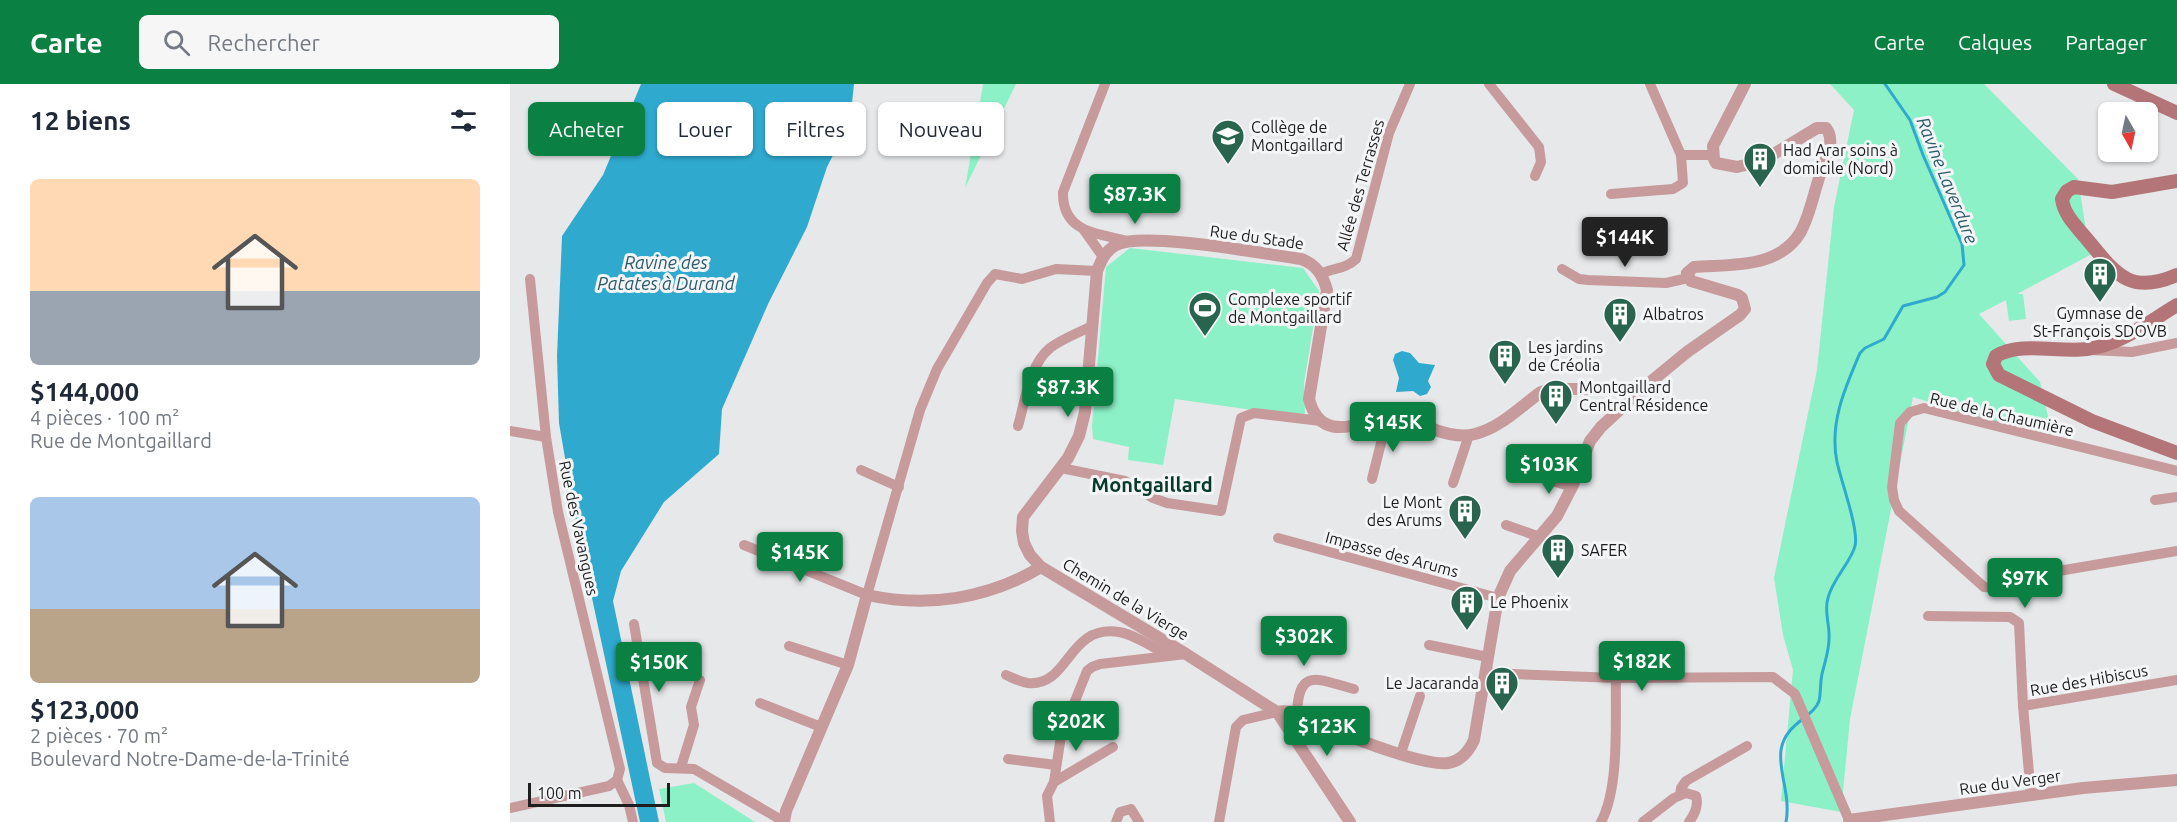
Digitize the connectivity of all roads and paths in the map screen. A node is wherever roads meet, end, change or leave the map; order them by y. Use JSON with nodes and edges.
{"nodes":[{"id":1,"x":1105,"y":84,"type":"edge"},
{"id":2,"x":1410,"y":84,"type":"edge"},
{"id":3,"x":1489,"y":84,"type":"edge"},
{"id":4,"x":1650,"y":84,"type":"edge"},
{"id":5,"x":1745,"y":84,"type":"edge"},
{"id":6,"x":2114,"y":84,"type":"edge"},
{"id":7,"x":2177,"y":113,"type":"edge"},
{"id":8,"x":1681,"y":155,"type":"junction"},
{"id":9,"x":1713,"y":155,"type":"junction"},
{"id":10,"x":1535,"y":176,"type":"dead end"},
{"id":11,"x":2177,"y":181,"type":"edge"},
{"id":12,"x":1611,"y":194,"type":"dead end"},
{"id":13,"x":1084,"y":230,"type":"junction"},
{"id":14,"x":1127,"y":241,"type":"junction"},
{"id":15,"x":1103,"y":257,"type":"junction"},
{"id":16,"x":1562,"y":269,"type":"dead end"},
{"id":17,"x":1097,"y":271,"type":"junction"},
{"id":18,"x":1321,"y":274,"type":"junction"},
{"id":19,"x":2177,"y":275,"type":"edge"},
{"id":20,"x":1688,"y":278,"type":"junction"},
{"id":21,"x":530,"y":279,"type":"dead end"},
{"id":22,"x":2177,"y":305,"type":"edge"},
{"id":23,"x":1092,"y":326,"type":"junction"},
{"id":24,"x":2177,"y":343,"type":"edge"},
{"id":25,"x":2088,"y":350,"type":"junction"},
{"id":26,"x":1642,"y":389,"type":"junction"},
{"id":27,"x":1387,"y":419,"type":"junction"},
{"id":28,"x":1321,"y":421,"type":"junction"},
{"id":29,"x":1018,"y":426,"type":"dead end"},
{"id":30,"x":510,"y":431,"type":"edge"},
{"id":31,"x":1469,"y":435,"type":"junction"},
{"id":32,"x":546,"y":437,"type":"junction"},
{"id":33,"x":2177,"y":453,"type":"edge"},
{"id":34,"x":1061,"y":468,"type":"junction"},
{"id":35,"x":861,"y":470,"type":"dead end"},
{"id":36,"x":2177,"y":471,"type":"edge"},
{"id":37,"x":1533,"y":475,"type":"dead end"},
{"id":38,"x":1372,"y":479,"type":"dead end"},
{"id":39,"x":1453,"y":483,"type":"dead end"},
{"id":40,"x":899,"y":487,"type":"junction"},
{"id":41,"x":1572,"y":487,"type":"junction"},
{"id":42,"x":2177,"y":497,"type":"edge"},
{"id":43,"x":2155,"y":501,"type":"dead end"},
{"id":44,"x":1506,"y":525,"type":"dead end"},
{"id":45,"x":1540,"y":537,"type":"junction"},
{"id":46,"x":1278,"y":538,"type":"dead end"},
{"id":47,"x":744,"y":545,"type":"dead end"},
{"id":48,"x":2177,"y":551,"type":"edge"},
{"id":49,"x":1041,"y":567,"type":"junction"},
{"id":50,"x":867,"y":595,"type":"junction"},
{"id":51,"x":1498,"y":598,"type":"junction"},
{"id":52,"x":1928,"y":616,"type":"dead end"},
{"id":53,"x":634,"y":624,"type":"dead end"},
{"id":54,"x":789,"y":645,"type":"dead end"},
{"id":55,"x":1429,"y":645,"type":"dead end"},
{"id":56,"x":1186,"y":654,"type":"junction"},
{"id":57,"x":1170,"y":656,"type":"junction"},
{"id":58,"x":1488,"y":657,"type":"junction"},
{"id":59,"x":848,"y":665,"type":"junction"},
{"id":60,"x":1485,"y":673,"type":"junction"},
{"id":61,"x":1006,"y":675,"type":"dead end"},
{"id":62,"x":1616,"y":678,"type":"junction"},
{"id":63,"x":700,"y":680,"type":"dead end"},
{"id":64,"x":2177,"y":680,"type":"edge"},
{"id":65,"x":1354,"y":689,"type":"dead end"},
{"id":66,"x":1420,"y":696,"type":"dead end"},
{"id":67,"x":760,"y":703,"type":"dead end"},
{"id":68,"x":2023,"y":706,"type":"junction"},
{"id":69,"x":1277,"y":712,"type":"junction"},
{"id":70,"x":1297,"y":713,"type":"junction"},
{"id":71,"x":821,"y":727,"type":"junction"},
{"id":72,"x":1747,"y":746,"type":"dead end"},
{"id":73,"x":1113,"y":747,"type":"dead end"},
{"id":74,"x":1401,"y":753,"type":"junction"},
{"id":75,"x":1008,"y":759,"type":"dead end"},
{"id":76,"x":1056,"y":765,"type":"junction"},
{"id":77,"x":681,"y":767,"type":"junction"},
{"id":78,"x":617,"y":780,"type":"junction"},
{"id":79,"x":2177,"y":780,"type":"edge"},
{"id":80,"x":1054,"y":782,"type":"junction"},
{"id":81,"x":1680,"y":795,"type":"junction"},
{"id":82,"x":2031,"y":795,"type":"junction"},
{"id":83,"x":510,"y":808,"type":"edge"},
{"id":84,"x":783,"y":821,"type":"edge"},
{"id":85,"x":1849,"y":821,"type":"edge"},
{"id":86,"x":633,"y":822,"type":"edge"},
{"id":87,"x":1050,"y":822,"type":"edge"},
{"id":88,"x":1116,"y":822,"type":"edge"},
{"id":89,"x":1138,"y":822,"type":"edge"},
{"id":90,"x":1219,"y":822,"type":"edge"},
{"id":91,"x":1350,"y":822,"type":"edge"},
{"id":92,"x":1601,"y":822,"type":"edge"},
{"id":93,"x":1642,"y":822,"type":"edge"},
{"id":94,"x":1689,"y":822,"type":"edge"}],
"edges":[{"from":1,"to":13,"type":"street"},
{"from":2,"to":18,"type":"street","name":"Allée des Terrasses"},
{"from":3,"to":10,"type":"street"},
{"from":4,"to":8,"type":"street"},
{"from":5,"to":9,"type":"street"},
{"from":6,"to":7,"type":"main road"},
{"from":8,"to":9,"type":"street"},
{"from":8,"to":12,"type":"street"},
{"from":9,"to":20,"type":"street"},
{"from":11,"to":19,"type":"main road"},
{"from":13,"to":14,"type":"street"},
{"from":13,"to":15,"type":"street"},
{"from":14,"to":15,"type":"street"},
{"from":14,"to":18,"type":"street","name":"Rue du Stade"},
{"from":15,"to":17,"type":"street"},
{"from":16,"to":20,"type":"street"},
{"from":17,"to":23,"type":"street"},
{"from":17,"to":40,"type":"street"},
{"from":18,"to":28,"type":"street"},
{"from":20,"to":26,"type":"street"},
{"from":21,"to":32,"type":"street","name":"Rue des Vavangues"},
{"from":22,"to":25,"type":"main road"},
{"from":23,"to":29,"type":"street"},
{"from":23,"to":34,"type":"street"},
{"from":24,"to":25,"type":"street"},
{"from":25,"to":33,"type":"main road"},
{"from":26,"to":31,"type":"street"},
{"from":26,"to":41,"type":"street"},
{"from":27,"to":28,"type":"street"},
{"from":27,"to":31,"type":"street"},
{"from":27,"to":38,"type":"street"},
{"from":28,"to":34,"type":"street"},
{"from":30,"to":32,"type":"street"},
{"from":31,"to":39,"type":"street"},
{"from":32,"to":78,"type":"street","name":"Rue des Vavangues"},
{"from":34,"to":49,"type":"street"},
{"from":35,"to":40,"type":"street"},
{"from":36,"to":48,"type":"street","name":"Rue de la Chaumière"},
{"from":37,"to":41,"type":"street"},
{"from":40,"to":50,"type":"street"},
{"from":41,"to":45,"type":"street"},
{"from":42,"to":43,"type":"street"},
{"from":44,"to":45,"type":"street"},
{"from":45,"to":51,"type":"street"},
{"from":46,"to":51,"type":"street","name":"Impasse des Arums"},
{"from":47,"to":50,"type":"street"},
{"from":49,"to":50,"type":"street","name":"Chemin de la Vierge"},
{"from":49,"to":56,"type":"street","name":"Chemin de la Vierge"},
{"from":50,"to":59,"type":"street"},
{"from":51,"to":58,"type":"street"},
{"from":52,"to":68,"type":"street"},
{"from":53,"to":77,"type":"street"},
{"from":54,"to":59,"type":"street"},
{"from":55,"to":58,"type":"street"},
{"from":56,"to":57,"type":"street"},
{"from":56,"to":69,"type":"street","name":"Chemin de la Vierge"},
{"from":57,"to":61,"type":"street"},
{"from":57,"to":76,"type":"street"},
{"from":58,"to":60,"type":"street"},
{"from":59,"to":71,"type":"street"},
{"from":60,"to":62,"type":"street"},
{"from":60,"to":74,"type":"street"},
{"from":62,"to":85,"type":"street"},
{"from":62,"to":92,"type":"street"},
{"from":63,"to":77,"type":"street"},
{"from":64,"to":68,"type":"street","name":"Rue des Hibiscus"},
{"from":65,"to":70,"type":"street"},
{"from":66,"to":74,"type":"street"},
{"from":67,"to":71,"type":"street"},
{"from":68,"to":82,"type":"street","name":"Rue des Hibiscus"},
{"from":69,"to":70,"type":"street"},
{"from":69,"to":90,"type":"street"},
{"from":69,"to":91,"type":"street"},
{"from":70,"to":74,"type":"street"},
{"from":71,"to":84,"type":"street"},
{"from":72,"to":81,"type":"street"},
{"from":73,"to":80,"type":"street"},
{"from":75,"to":76,"type":"street"},
{"from":76,"to":80,"type":"street"},
{"from":77,"to":84,"type":"street"},
{"from":78,"to":83,"type":"street"},
{"from":78,"to":86,"type":"street","name":"Rue des Vavangues"},
{"from":79,"to":82,"type":"street","name":"Rue du Verger"},
{"from":80,"to":87,"type":"street"},
{"from":81,"to":93,"type":"street"},
{"from":81,"to":94,"type":"street"},
{"from":82,"to":85,"type":"street","name":"Rue du Verger"},
{"from":88,"to":89,"type":"street"}]}
